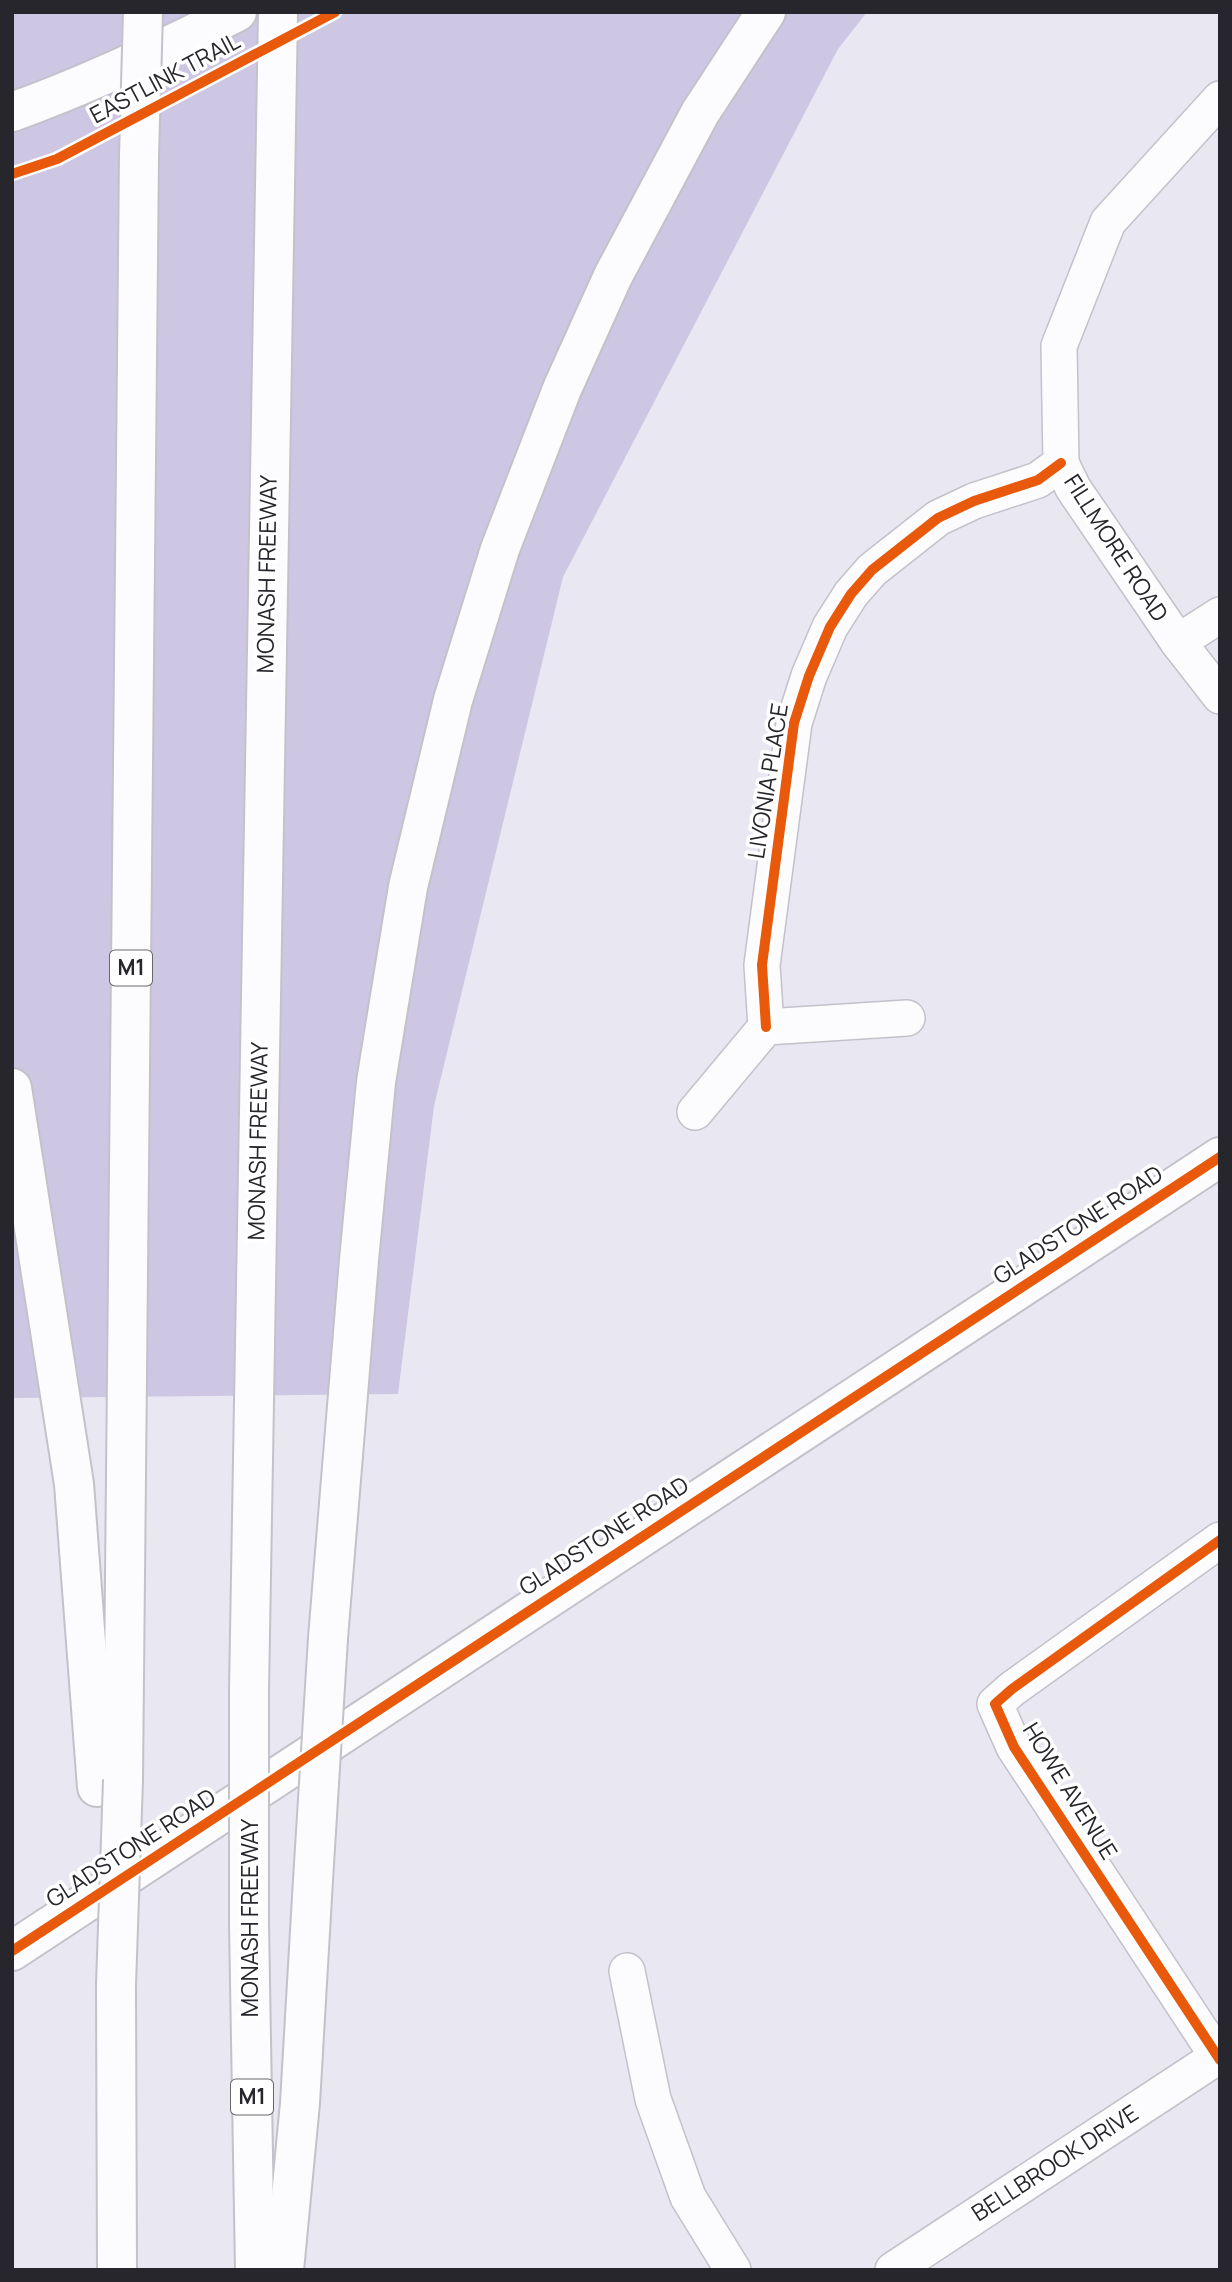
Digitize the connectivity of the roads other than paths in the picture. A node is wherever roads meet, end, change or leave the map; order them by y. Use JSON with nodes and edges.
{"nodes":[{"id":1,"x":143,"y":12,"type":"edge"},
{"id":2,"x":237,"y":12,"type":"edge"},
{"id":3,"x":278,"y":12,"type":"edge"},
{"id":4,"x":766,"y":12,"type":"edge"},
{"id":5,"x":1220,"y":99,"type":"edge"},
{"id":6,"x":12,"y":112,"type":"edge"},
{"id":7,"x":1061,"y":463,"type":"junction"},
{"id":8,"x":1220,"y":615,"type":"edge"},
{"id":9,"x":1178,"y":642,"type":"junction"},
{"id":10,"x":1220,"y":696,"type":"edge"},
{"id":11,"x":907,"y":1018,"type":"dead end"},
{"id":12,"x":766,"y":1027,"type":"junction"},
{"id":13,"x":12,"y":1088,"type":"edge"},
{"id":14,"x":695,"y":1112,"type":"dead end"},
{"id":15,"x":1220,"y":1157,"type":"edge"},
{"id":16,"x":1220,"y":1540,"type":"edge"},
{"id":17,"x":110,"y":1783,"type":"junction"},
{"id":18,"x":12,"y":1951,"type":"edge"},
{"id":19,"x":627,"y":1971,"type":"dead end"},
{"id":20,"x":1219,"y":2059,"type":"edge"},
{"id":21,"x":117,"y":2270,"type":"edge"},
{"id":22,"x":255,"y":2270,"type":"edge"},
{"id":23,"x":284,"y":2270,"type":"edge"},
{"id":24,"x":733,"y":2270,"type":"edge"},
{"id":25,"x":893,"y":2270,"type":"edge"}],
"edges":[{"from":1,"to":17,"type":"main road","number":"M1","bridge":true},
{"from":2,"to":6,"type":"main road"},
{"from":3,"to":22,"type":"main road","name":"MONASH FREEWAY","number":"M1","bridge":true},
{"from":4,"to":23,"type":"main road","bridge":true},
{"from":5,"to":7,"type":"street","name":"FILLMORE ROAD"},
{"from":7,"to":9,"type":"street","name":"FILLMORE ROAD"},
{"from":7,"to":12,"type":"street","name":"LIVONIA PLACE"},
{"from":8,"to":9,"type":"street"},
{"from":9,"to":10,"type":"street","name":"FILLMORE ROAD"},
{"from":11,"to":12,"type":"street"},
{"from":12,"to":14,"type":"street"},
{"from":13,"to":17,"type":"main road"},
{"from":15,"to":18,"type":"main road","name":"GLADSTONE ROAD"},
{"from":16,"to":20,"type":"street","name":"HOWE AVENUE"},
{"from":17,"to":21,"type":"main road","bridge":true},
{"from":19,"to":24,"type":"street"},
{"from":20,"to":25,"type":"street","name":"BELLBROOK DRIVE"}]}
